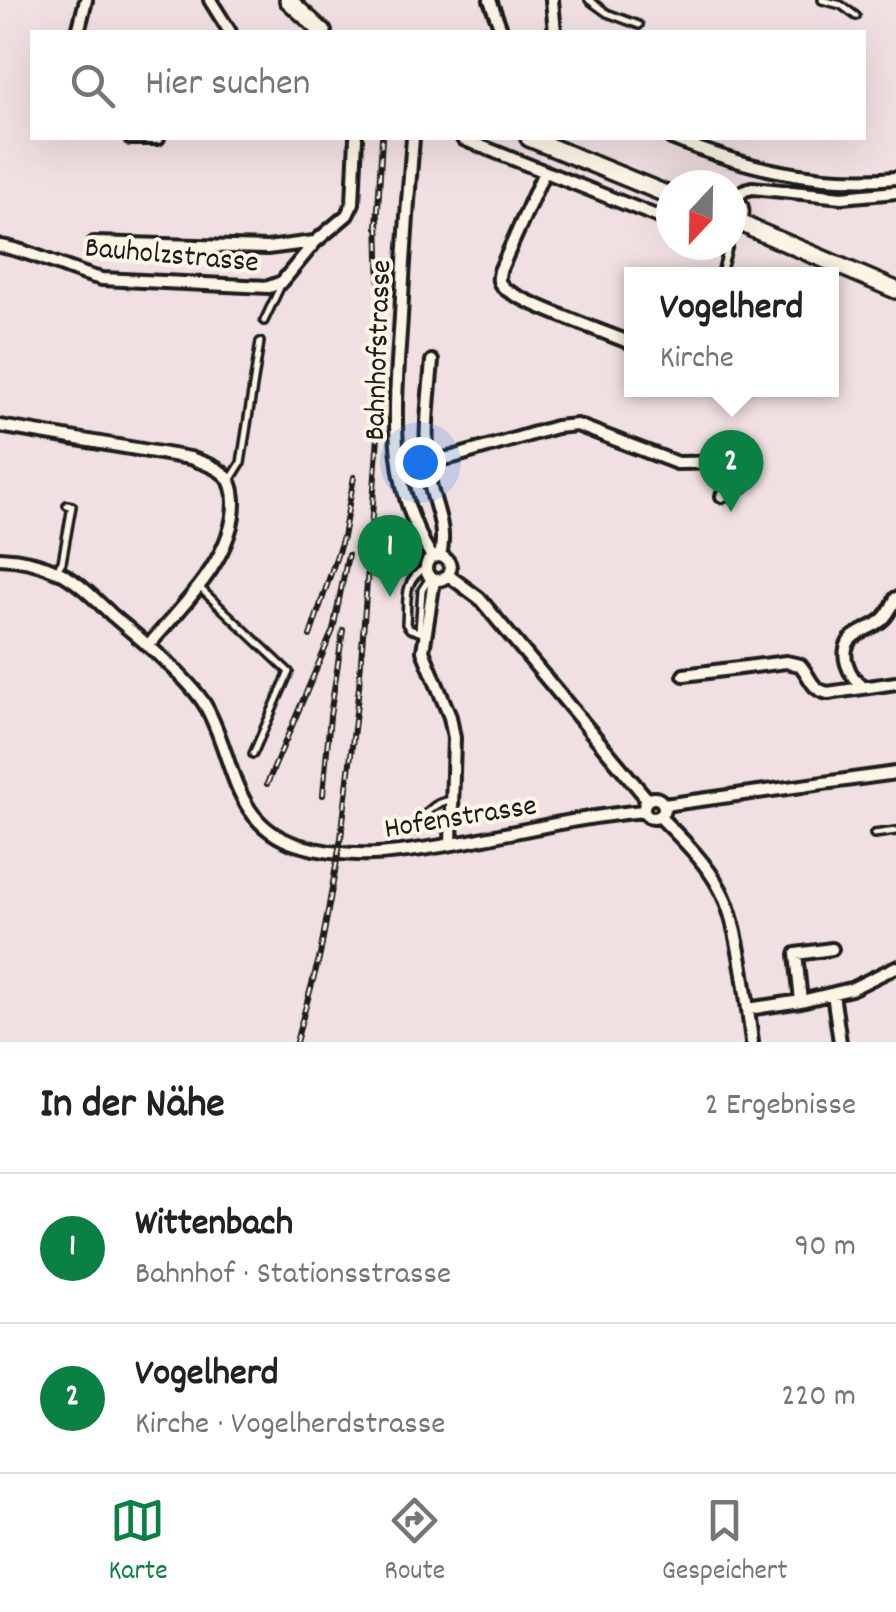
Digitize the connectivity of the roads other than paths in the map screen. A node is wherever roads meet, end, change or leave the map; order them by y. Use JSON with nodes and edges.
{"nodes":[{"id":1,"x":86,"y":0,"type":"edge"},
{"id":2,"x":210,"y":0,"type":"edge"},
{"id":3,"x":288,"y":0,"type":"edge"},
{"id":4,"x":490,"y":0,"type":"edge"},
{"id":5,"x":552,"y":0,"type":"edge"},
{"id":6,"x":590,"y":0,"type":"edge"},
{"id":7,"x":822,"y":0,"type":"edge"},
{"id":8,"x":856,"y":16,"type":"dead end"},
{"id":9,"x":639,"y":25,"type":"dead end"},
{"id":10,"x":78,"y":30,"type":"edge"},
{"id":11,"x":229,"y":30,"type":"edge"},
{"id":12,"x":321,"y":30,"type":"edge"},
{"id":13,"x":501,"y":30,"type":"edge"},
{"id":14,"x":554,"y":30,"type":"edge"},
{"id":15,"x":356,"y":140,"type":"edge"},
{"id":16,"x":412,"y":140,"type":"edge"},
{"id":17,"x":465,"y":140,"type":"edge"},
{"id":18,"x":533,"y":140,"type":"edge"},
{"id":19,"x":677,"y":140,"type":"edge"},
{"id":20,"x":554,"y":148,"type":"junction"},
{"id":21,"x":544,"y":172,"type":"junction"},
{"id":22,"x":794,"y":174,"type":"junction"},
{"id":23,"x":896,"y":178,"type":"edge"},
{"id":24,"x":656,"y":190,"type":"edge"},
{"id":25,"x":746,"y":190,"type":"edge"},
{"id":26,"x":896,"y":192,"type":"edge"},
{"id":27,"x":790,"y":193,"type":"junction"},
{"id":28,"x":656,"y":216,"type":"edge"},
{"id":29,"x":746,"y":227,"type":"edge"},
{"id":30,"x":315,"y":242,"type":"junction"},
{"id":31,"x":94,"y":243,"type":"dead end"},
{"id":32,"x":0,"y":246,"type":"edge"},
{"id":33,"x":282,"y":282,"type":"junction"},
{"id":34,"x":896,"y":290,"type":"edge"},
{"id":35,"x":264,"y":321,"type":"dead end"},
{"id":36,"x":624,"y":340,"type":"edge"},
{"id":37,"x":260,"y":342,"type":"dead end"},
{"id":38,"x":432,"y":360,"type":"dead end"},
{"id":39,"x":0,"y":426,"type":"edge"},
{"id":40,"x":427,"y":462,"type":"junction"},
{"id":41,"x":228,"y":479,"type":"junction"},
{"id":42,"x":722,"y":496,"type":"dead end"},
{"id":43,"x":67,"y":504,"type":"dead end"},
{"id":44,"x":436,"y":556,"type":"junction"},
{"id":45,"x":0,"y":558,"type":"edge"},
{"id":46,"x":56,"y":571,"type":"junction"},
{"id":47,"x":430,"y":575,"type":"junction"},
{"id":48,"x":448,"y":575,"type":"junction"},
{"id":49,"x":198,"y":586,"type":"junction"},
{"id":50,"x":896,"y":598,"type":"edge"},
{"id":51,"x":422,"y":633,"type":"junction"},
{"id":52,"x":148,"y":646,"type":"junction"},
{"id":53,"x":684,"y":675,"type":"dead end"},
{"id":54,"x":896,"y":683,"type":"edge"},
{"id":55,"x":865,"y":688,"type":"junction"},
{"id":56,"x":253,"y":754,"type":"dead end"},
{"id":57,"x":896,"y":773,"type":"edge"},
{"id":58,"x":452,"y":800,"type":"junction"},
{"id":59,"x":646,"y":805,"type":"junction"},
{"id":60,"x":664,"y":805,"type":"junction"},
{"id":61,"x":660,"y":817,"type":"junction"},
{"id":62,"x":417,"y":830,"type":"dead end"},
{"id":63,"x":896,"y":831,"type":"edge"},
{"id":64,"x":874,"y":834,"type":"dead end"},
{"id":65,"x":451,"y":844,"type":"junction"},
{"id":66,"x":832,"y":950,"type":"dead end"},
{"id":67,"x":896,"y":967,"type":"edge"},
{"id":68,"x":833,"y":994,"type":"junction"},
{"id":69,"x":801,"y":1001,"type":"junction"},
{"id":70,"x":748,"y":1009,"type":"junction"},
{"id":71,"x":752,"y":1042,"type":"edge"},
{"id":72,"x":840,"y":1042,"type":"edge"}],
"edges":[{"from":1,"to":10,"type":"street"},
{"from":2,"to":11,"type":"street"},
{"from":3,"to":12,"type":"main road"},
{"from":4,"to":13,"type":"street"},
{"from":5,"to":14,"type":"street"},
{"from":6,"to":9,"type":"lane"},
{"from":7,"to":8,"type":"lane"},
{"from":15,"to":30,"type":"street","name":"Bauholzstrasse"},
{"from":16,"to":44,"type":"street","name":"Bahnhofstrasse"},
{"from":17,"to":21,"type":"street"},
{"from":18,"to":20,"type":"main road"},
{"from":19,"to":22,"type":"street"},
{"from":20,"to":21,"type":"lane"},
{"from":20,"to":24,"type":"main road"},
{"from":21,"to":28,"type":"street"},
{"from":21,"to":36,"type":"street"},
{"from":22,"to":23,"type":"street"},
{"from":22,"to":27,"type":"street"},
{"from":25,"to":27,"type":"street"},
{"from":26,"to":27,"type":"street"},
{"from":29,"to":34,"type":"main road"},
{"from":30,"to":31,"type":"street"},
{"from":30,"to":33,"type":"street","name":"Bauholzstrasse"},
{"from":32,"to":33,"type":"street","name":"Bauholzstrasse"},
{"from":33,"to":35,"type":"lane","name":"Bauholzstrasse"},
{"from":37,"to":41,"type":"lane"},
{"from":38,"to":40,"type":"street"},
{"from":39,"to":41,"type":"street"},
{"from":40,"to":42,"type":"street"},
{"from":40,"to":44,"type":"street"},
{"from":41,"to":49,"type":"street"},
{"from":43,"to":46,"type":"lane"},
{"from":44,"to":47,"type":"street"},
{"from":44,"to":48,"type":"street"},
{"from":45,"to":46,"type":"street","name":"Hofenstrasse"},
{"from":46,"to":52,"type":"street","name":"Hofenstrasse"},
{"from":47,"to":48,"type":"street"},
{"from":47,"to":51,"type":"street"},
{"from":47,"to":51,"type":"lane"},
{"from":48,"to":59,"type":"street"},
{"from":49,"to":52,"type":"street"},
{"from":49,"to":56,"type":"lane"},
{"from":50,"to":55,"type":"street"},
{"from":51,"to":58,"type":"street"},
{"from":52,"to":65,"type":"street","name":"Hofenstrasse"},
{"from":53,"to":55,"type":"street"},
{"from":54,"to":55,"type":"street"},
{"from":57,"to":60,"type":"street"},
{"from":58,"to":62,"type":"lane"},
{"from":58,"to":65,"type":"street"},
{"from":59,"to":60,"type":"street"},
{"from":59,"to":61,"type":"street"},
{"from":59,"to":65,"type":"street","name":"Hofenstrasse"},
{"from":60,"to":61,"type":"street"},
{"from":61,"to":70,"type":"street"},
{"from":63,"to":64,"type":"lane"},
{"from":66,"to":69,"type":"street"},
{"from":67,"to":68,"type":"street"},
{"from":68,"to":69,"type":"street"},
{"from":68,"to":72,"type":"street"},
{"from":69,"to":70,"type":"street"},
{"from":70,"to":71,"type":"street"}]}
